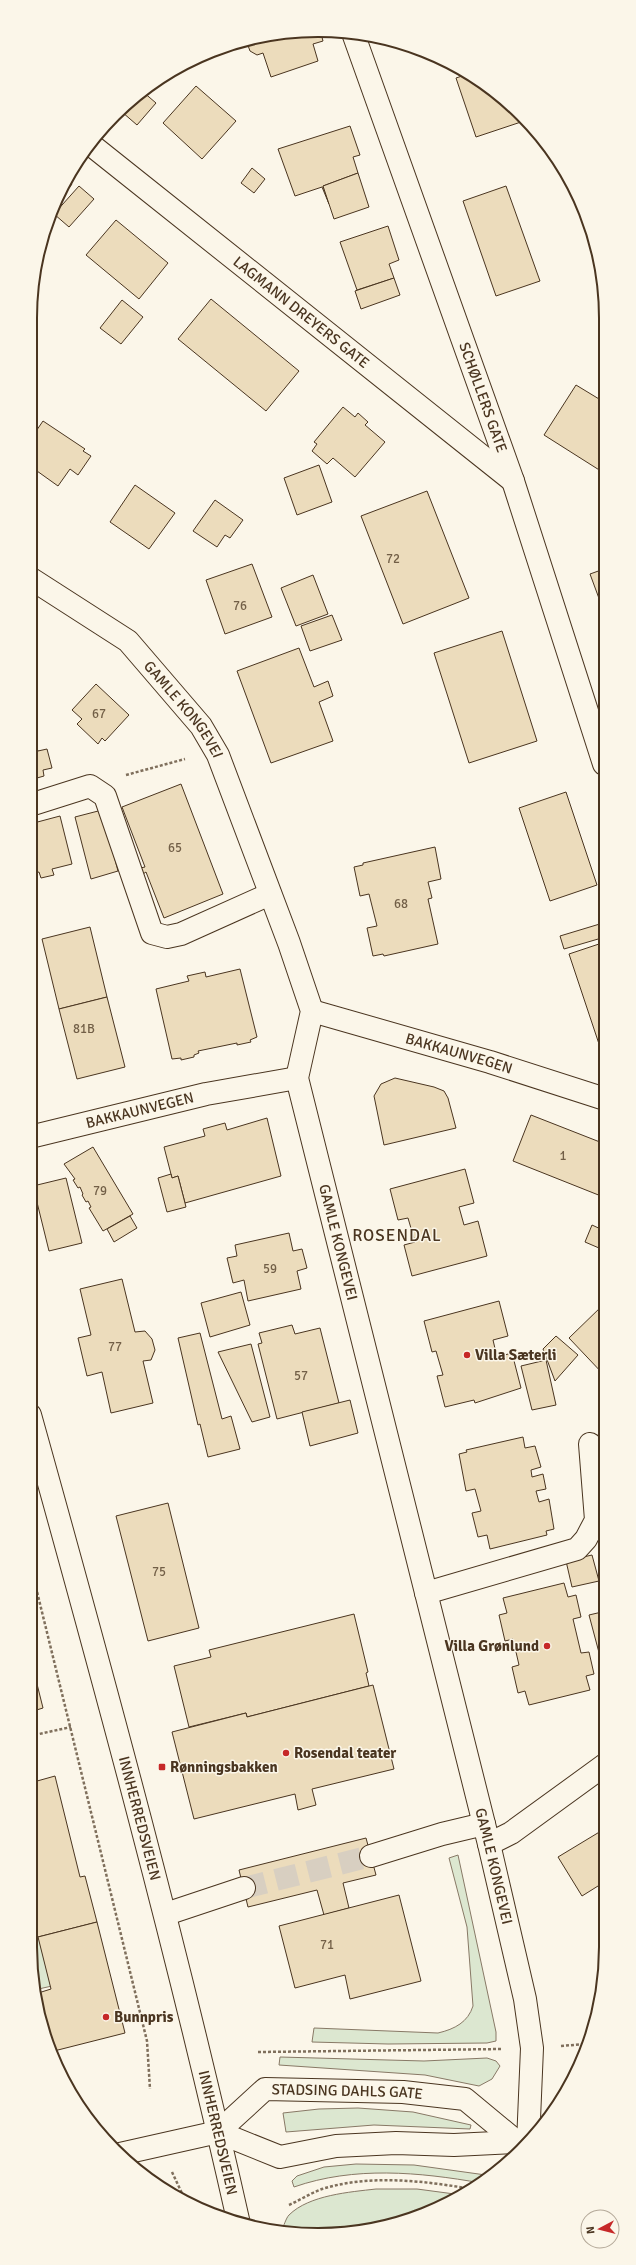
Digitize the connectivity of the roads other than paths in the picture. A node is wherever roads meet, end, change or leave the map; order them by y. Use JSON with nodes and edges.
{"nodes":[{"id":1,"x":355,"y":39,"type":"edge"},
{"id":2,"x":95,"y":148,"type":"edge"},
{"id":3,"x":513,"y":481,"type":"junction"},
{"id":4,"x":37,"y":582,"type":"edge"},
{"id":5,"x":599,"y":748,"type":"edge"},
{"id":6,"x":37,"y":803,"type":"edge"},
{"id":7,"x":270,"y":894,"type":"junction"},
{"id":8,"x":312,"y":1011,"type":"junction"},
{"id":9,"x":297,"y":1078,"type":"junction"},
{"id":10,"x":599,"y":1097,"type":"edge"},
{"id":11,"x":37,"y":1135,"type":"edge"},
{"id":12,"x":37,"y":1440,"type":"edge"},
{"id":13,"x":590,"y":1444,"type":"dead end"},
{"id":14,"x":426,"y":1593,"type":"junction"},
{"id":15,"x":599,"y":1769,"type":"edge"},
{"id":16,"x":486,"y":1834,"type":"junction"},
{"id":17,"x":371,"y":1856,"type":"tunnel mouth"},
{"id":18,"x":244,"y":1888,"type":"tunnel mouth"},
{"id":19,"x":166,"y":1914,"type":"junction"},
{"id":20,"x":218,"y":2132,"type":"junction"},
{"id":21,"x":524,"y":2137,"type":"edge"},
{"id":22,"x":521,"y":2141,"type":"edge"},
{"id":23,"x":519,"y":2143,"type":"edge"},
{"id":24,"x":127,"y":2153,"type":"edge"},
{"id":25,"x":237,"y":2216,"type":"edge"}],
"edges":[{"from":1,"to":3,"type":"street","name":"SCHØLLERS GATE"},
{"from":2,"to":3,"type":"street","name":"LAGMANN DREYERS GATE"},
{"from":3,"to":5,"type":"street","name":"SCHØLLERS GATE"},
{"from":4,"to":7,"type":"street","name":"GAMLE KONGEVEI"},
{"from":6,"to":7,"type":"street"},
{"from":7,"to":8,"type":"street","name":"GAMLE KONGEVEI"},
{"from":8,"to":9,"type":"street","name":"GAMLE KONGEVEI"},
{"from":8,"to":10,"type":"street","name":"BAKKAUNVEGEN"},
{"from":9,"to":11,"type":"street","name":"BAKKAUNVEGEN"},
{"from":9,"to":14,"type":"street","name":"GAMLE KONGEVEI"},
{"from":12,"to":19,"type":"street","name":"INNHERREDSVEIEN"},
{"from":13,"to":14,"type":"street"},
{"from":14,"to":16,"type":"street","name":"GAMLE KONGEVEI"},
{"from":15,"to":16,"type":"street"},
{"from":16,"to":17,"type":"street"},
{"from":16,"to":21,"type":"street","name":"GAMLE KONGEVEI"},
{"from":18,"to":19,"type":"street"},
{"from":19,"to":20,"type":"street","name":"INNHERREDSVEIEN"},
{"from":20,"to":22,"type":"street","name":"STADSING DAHLS GATE"},
{"from":20,"to":23,"type":"street"},
{"from":20,"to":24,"type":"street"},
{"from":20,"to":25,"type":"street","name":"INNHERREDSVEIEN"}]}
